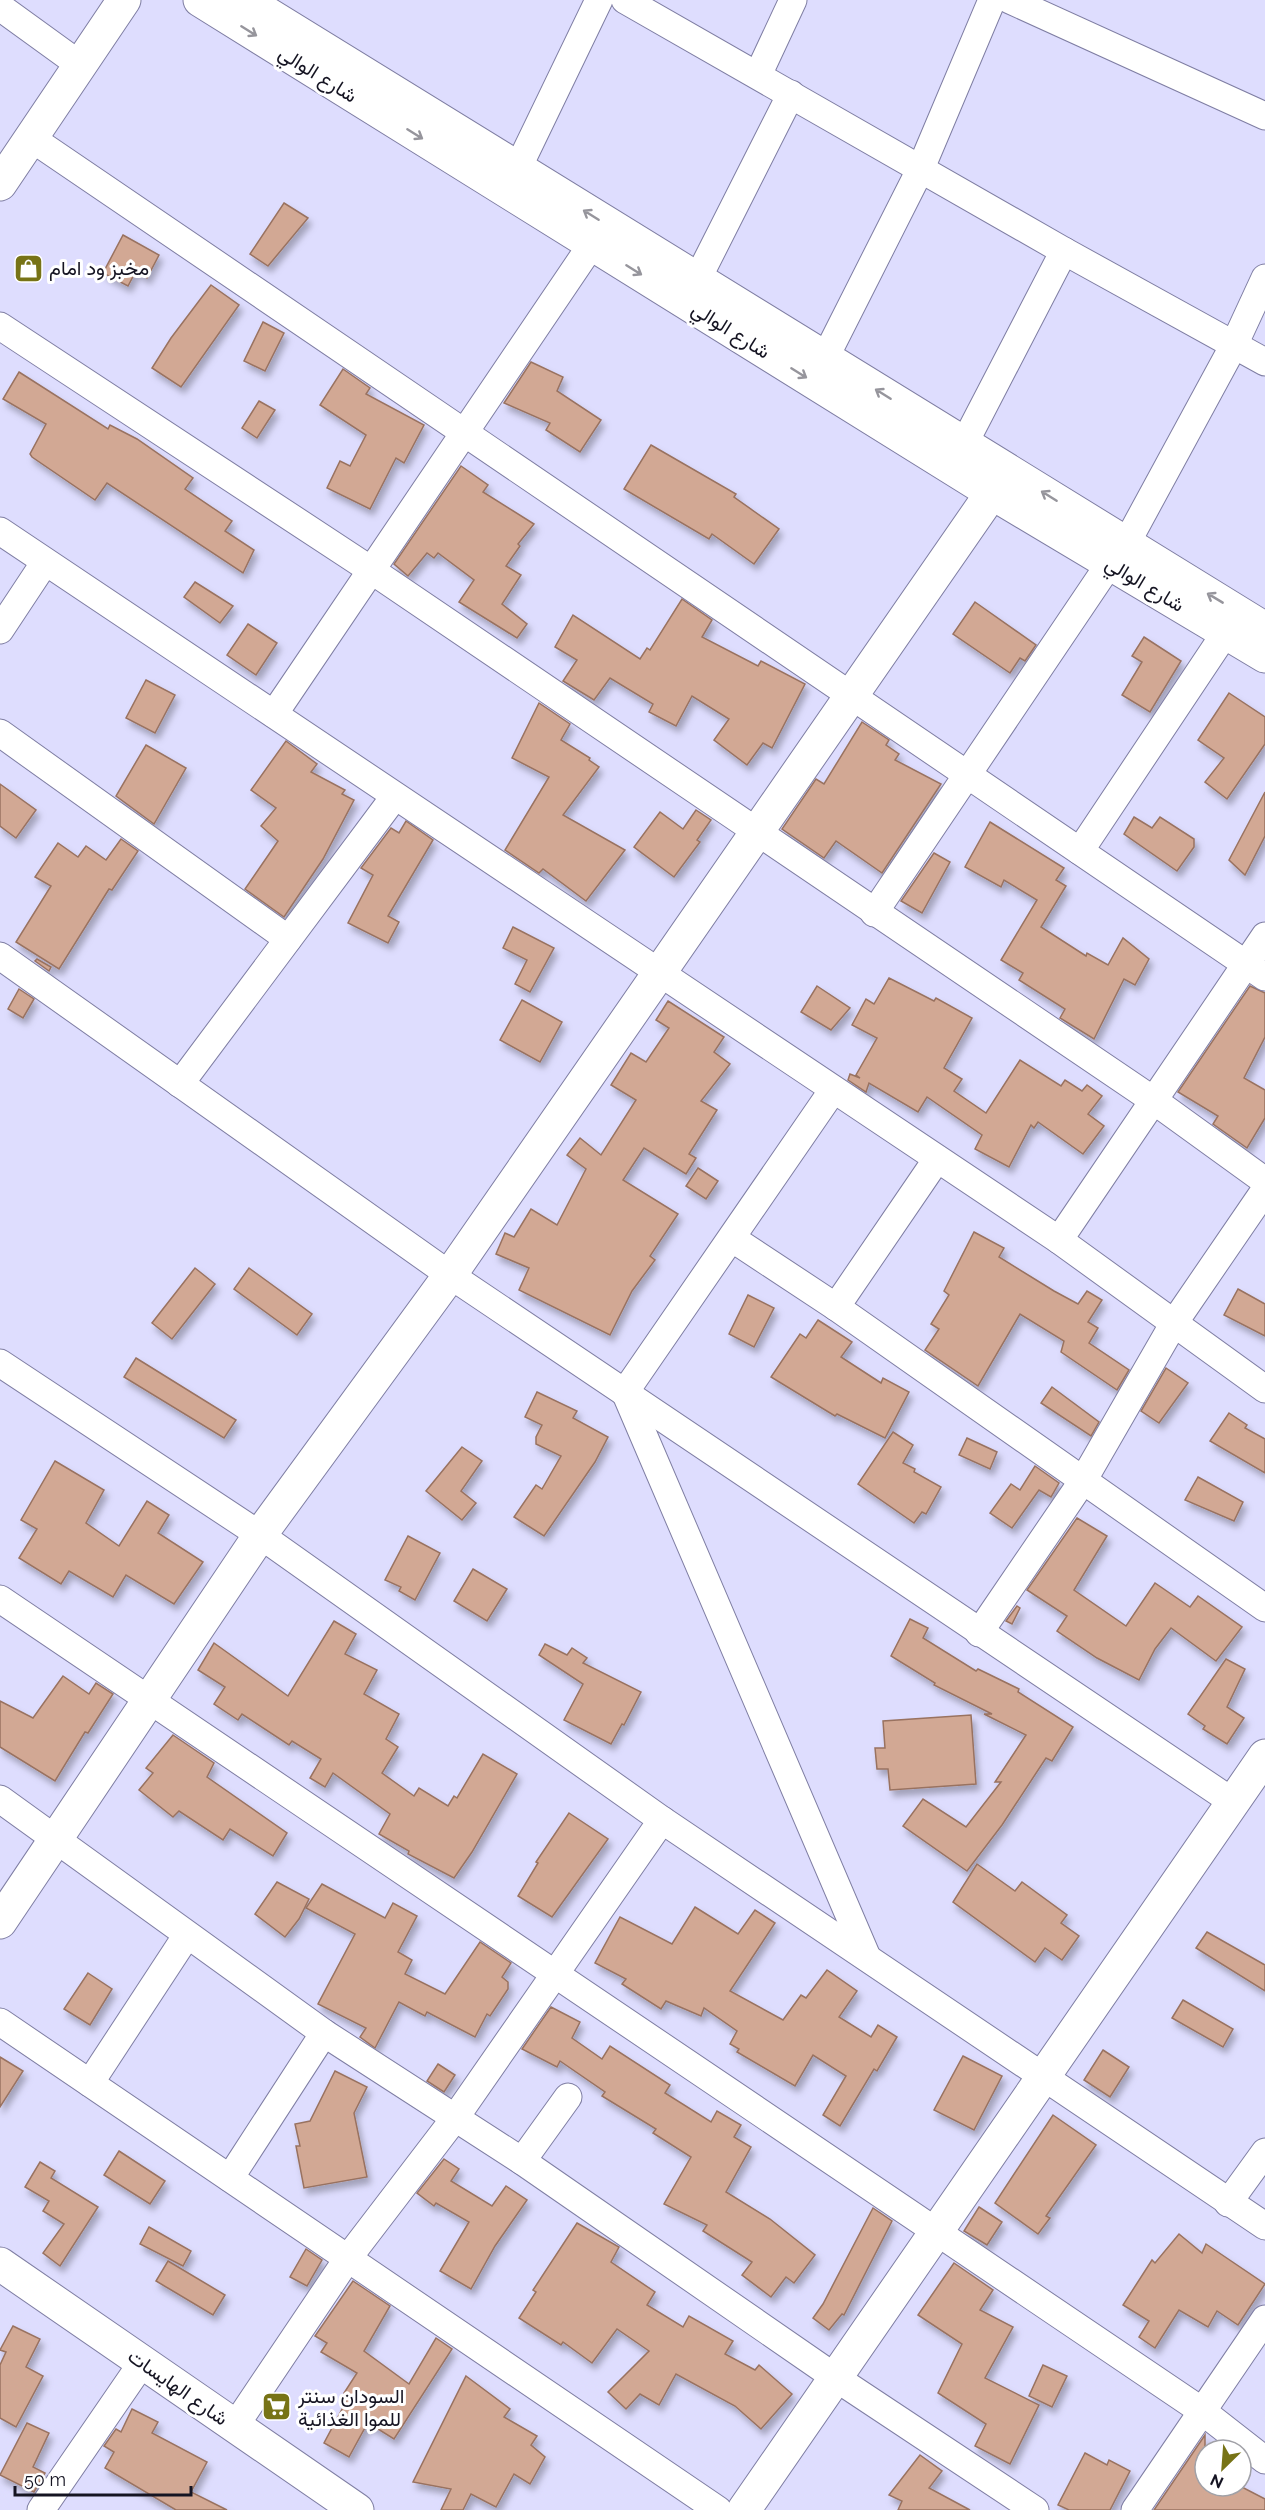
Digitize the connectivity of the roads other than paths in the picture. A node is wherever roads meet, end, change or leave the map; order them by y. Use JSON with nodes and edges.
{"nodes":[{"id":1,"x":124,"y":0,"type":"edge"},
{"id":2,"x":200,"y":0,"type":"edge"},
{"id":3,"x":245,"y":0,"type":"edge"},
{"id":4,"x":599,"y":0,"type":"edge"},
{"id":5,"x":625,"y":0,"type":"edge"},
{"id":6,"x":793,"y":0,"type":"edge"},
{"id":7,"x":992,"y":0,"type":"edge"},
{"id":8,"x":1010,"y":0,"type":"edge"},
{"id":9,"x":0,"y":7,"type":"edge"},
{"id":10,"x":80,"y":65,"type":"junction"},
{"id":11,"x":758,"y":75,"type":"junction"},
{"id":12,"x":790,"y":94,"type":"junction"},
{"id":13,"x":1265,"y":116,"type":"edge"},
{"id":14,"x":32,"y":138,"type":"junction"},
{"id":15,"x":921,"y":168,"type":"junction"},
{"id":16,"x":517,"y":170,"type":"junction"},
{"id":17,"x":0,"y":184,"type":"edge"},
{"id":18,"x":592,"y":244,"type":"junction"},
{"id":19,"x":1064,"y":251,"type":"junction"},
{"id":20,"x":1265,"y":278,"type":"edge"},
{"id":21,"x":697,"y":280,"type":"junction"},
{"id":22,"x":0,"y":326,"type":"edge"},
{"id":23,"x":1234,"y":345,"type":"junction"},
{"id":24,"x":825,"y":358,"type":"junction"},
{"id":25,"x":1265,"y":362,"type":"edge"},
{"id":26,"x":465,"y":433,"type":"junction"},
{"id":27,"x":964,"y":444,"type":"junction"},
{"id":28,"x":1000,"y":482,"type":"junction"},
{"id":29,"x":0,"y":531,"type":"edge"},
{"id":30,"x":1118,"y":554,"type":"junction"},
{"id":31,"x":45,"y":562,"type":"junction"},
{"id":32,"x":371,"y":570,"type":"junction"},
{"id":33,"x":1265,"y":629,"type":"edge"},
{"id":34,"x":0,"y":630,"type":"edge"},
{"id":35,"x":1226,"y":632,"type":"junction"},
{"id":36,"x":1265,"y":656,"type":"edge"},
{"id":37,"x":853,"y":696,"type":"junction"},
{"id":38,"x":274,"y":714,"type":"junction"},
{"id":39,"x":0,"y":733,"type":"edge"},
{"id":40,"x":968,"y":775,"type":"junction"},
{"id":41,"x":395,"y":796,"type":"junction"},
{"id":42,"x":756,"y":831,"type":"junction"},
{"id":43,"x":1080,"y":851,"type":"junction"},
{"id":44,"x":874,"y":913,"type":"junction"},
{"id":45,"x":1265,"y":936,"type":"edge"},
{"id":46,"x":288,"y":939,"type":"junction"},
{"id":47,"x":0,"y":956,"type":"edge"},
{"id":48,"x":1256,"y":970,"type":"edge"},
{"id":49,"x":658,"y":973,"type":"junction"},
{"id":50,"x":180,"y":1084,"type":"junction"},
{"id":51,"x":833,"y":1090,"type":"junction"},
{"id":52,"x":1153,"y":1100,"type":"junction"},
{"id":53,"x":937,"y":1159,"type":"junction"},
{"id":54,"x":1265,"y":1181,"type":"edge"},
{"id":55,"x":1265,"y":1190,"type":"edge"},
{"id":56,"x":733,"y":1239,"type":"junction"},
{"id":57,"x":1059,"y":1240,"type":"junction"},
{"id":58,"x":450,"y":1275,"type":"junction"},
{"id":59,"x":836,"y":1307,"type":"junction"},
{"id":60,"x":1174,"y":1323,"type":"junction"},
{"id":61,"x":0,"y":1363,"type":"edge"},
{"id":62,"x":1265,"y":1389,"type":"edge"},
{"id":63,"x":625,"y":1392,"type":"junction"},
{"id":64,"x":1084,"y":1479,"type":"junction"},
{"id":65,"x":260,"y":1535,"type":"junction"},
{"id":66,"x":0,"y":1599,"type":"edge"},
{"id":67,"x":1265,"y":1608,"type":"edge"},
{"id":68,"x":980,"y":1633,"type":"junction"},
{"id":69,"x":148,"y":1700,"type":"junction"},
{"id":70,"x":1265,"y":1756,"type":"edge"},
{"id":71,"x":0,"y":1799,"type":"edge"},
{"id":72,"x":1233,"y":1802,"type":"junction"},
{"id":73,"x":662,"y":1820,"type":"junction"},
{"id":74,"x":56,"y":1838,"type":"junction"},
{"id":75,"x":0,"y":1922,"type":"edge"},
{"id":76,"x":186,"y":1935,"type":"junction"},
{"id":77,"x":867,"y":1957,"type":"junction"},
{"id":78,"x":555,"y":1974,"type":"junction"},
{"id":79,"x":0,"y":2022,"type":"edge"},
{"id":80,"x":324,"y":2033,"type":"junction"},
{"id":81,"x":1044,"y":2076,"type":"junction"},
{"id":82,"x":90,"y":2083,"type":"junction"},
{"id":83,"x":568,"y":2097,"type":"dead end"},
{"id":84,"x":455,"y":2118,"type":"junction"},
{"id":85,"x":1265,"y":2152,"type":"edge"},
{"id":86,"x":522,"y":2161,"type":"junction"},
{"id":87,"x":230,"y":2178,"type":"junction"},
{"id":88,"x":1228,"y":2203,"type":"junction"},
{"id":89,"x":1265,"y":2226,"type":"edge"},
{"id":90,"x":935,"y":2233,"type":"junction"},
{"id":91,"x":348,"y":2258,"type":"junction"},
{"id":92,"x":0,"y":2264,"type":"edge"},
{"id":93,"x":1265,"y":2319,"type":"edge"},
{"id":94,"x":142,"y":2363,"type":"junction"},
{"id":95,"x":836,"y":2378,"type":"junction"},
{"id":96,"x":1202,"y":2411,"type":"junction"},
{"id":97,"x":235,"y":2427,"type":"junction"},
{"id":98,"x":1265,"y":2460,"type":"edge"},
{"id":99,"x":41,"y":2510,"type":"edge"},
{"id":100,"x":357,"y":2510,"type":"edge"},
{"id":101,"x":718,"y":2510,"type":"edge"},
{"id":102,"x":744,"y":2510,"type":"edge"},
{"id":103,"x":1035,"y":2510,"type":"edge"},
{"id":104,"x":1135,"y":2510,"type":"edge"}],
"edges":[{"from":1,"to":10,"type":"street"},
{"from":2,"to":18,"type":"street","name":"شارع الوالي","one_way":true},
{"from":3,"to":16,"type":"street","name":"شارع الوالي"},
{"from":4,"to":16,"type":"street"},
{"from":5,"to":11,"type":"street"},
{"from":6,"to":11,"type":"street"},
{"from":7,"to":15,"type":"street"},
{"from":8,"to":13,"type":"street"},
{"from":9,"to":10,"type":"street"},
{"from":10,"to":14,"type":"street"},
{"from":11,"to":12,"type":"street"},
{"from":12,"to":15,"type":"street"},
{"from":12,"to":21,"type":"street"},
{"from":14,"to":17,"type":"street"},
{"from":14,"to":26,"type":"street"},
{"from":15,"to":19,"type":"street"},
{"from":15,"to":24,"type":"street"},
{"from":21,"to":16,"type":"street","name":"شارع الوالي","one_way":true},
{"from":18,"to":26,"type":"street"},
{"from":18,"to":28,"type":"street","name":"شارع الوالي","one_way":true},
{"from":19,"to":23,"type":"street"},
{"from":19,"to":27,"type":"street"},
{"from":20,"to":23,"type":"street"},
{"from":21,"to":24,"type":"street","name":"شارع الوالي"},
{"from":22,"to":32,"type":"street"},
{"from":23,"to":25,"type":"street"},
{"from":23,"to":30,"type":"street"},
{"from":27,"to":24,"type":"street","name":"شارع الوالي","one_way":true},
{"from":26,"to":32,"type":"street"},
{"from":26,"to":37,"type":"street"},
{"from":27,"to":28,"type":"street","name":"شارع الوالي"},
{"from":28,"to":30,"type":"street","name":"شارع الوالي"},
{"from":28,"to":37,"type":"street"},
{"from":29,"to":31,"type":"street"},
{"from":33,"to":30,"type":"street","name":"شارع الوالي","one_way":true},
{"from":30,"to":35,"type":"street","name":"شارع الوالي"},
{"from":30,"to":40,"type":"street"},
{"from":31,"to":34,"type":"street"},
{"from":31,"to":38,"type":"street"},
{"from":32,"to":38,"type":"street"},
{"from":32,"to":42,"type":"street"},
{"from":35,"to":36,"type":"street","name":"شارع الوالي"},
{"from":35,"to":43,"type":"street"},
{"from":37,"to":40,"type":"street"},
{"from":37,"to":42,"type":"street"},
{"from":38,"to":41,"type":"street"},
{"from":39,"to":46,"type":"street"},
{"from":40,"to":43,"type":"street"},
{"from":40,"to":44,"type":"street"},
{"from":41,"to":46,"type":"street"},
{"from":41,"to":49,"type":"street"},
{"from":42,"to":44,"type":"street"},
{"from":42,"to":49,"type":"street"},
{"from":43,"to":48,"type":"street"},
{"from":44,"to":52,"type":"street"},
{"from":45,"to":48,"type":"street"},
{"from":46,"to":50,"type":"street"},
{"from":47,"to":50,"type":"street"},
{"from":48,"to":52,"type":"street"},
{"from":49,"to":51,"type":"street"},
{"from":49,"to":58,"type":"street"},
{"from":50,"to":58,"type":"street"},
{"from":51,"to":53,"type":"street"},
{"from":51,"to":56,"type":"street"},
{"from":52,"to":54,"type":"street"},
{"from":52,"to":57,"type":"street"},
{"from":53,"to":57,"type":"street"},
{"from":53,"to":59,"type":"street"},
{"from":55,"to":60,"type":"street"},
{"from":56,"to":59,"type":"street"},
{"from":56,"to":63,"type":"street"},
{"from":57,"to":60,"type":"street"},
{"from":58,"to":63,"type":"street"},
{"from":58,"to":65,"type":"street"},
{"from":59,"to":64,"type":"street"},
{"from":60,"to":62,"type":"street"},
{"from":60,"to":64,"type":"street"},
{"from":61,"to":65,"type":"street"},
{"from":63,"to":68,"type":"street"},
{"from":63,"to":77,"type":"street"},
{"from":64,"to":67,"type":"street"},
{"from":64,"to":68,"type":"street"},
{"from":65,"to":69,"type":"street"},
{"from":65,"to":73,"type":"street"},
{"from":66,"to":69,"type":"street"},
{"from":68,"to":72,"type":"street"},
{"from":69,"to":74,"type":"street"},
{"from":69,"to":78,"type":"street"},
{"from":70,"to":72,"type":"street"},
{"from":71,"to":74,"type":"street"},
{"from":72,"to":81,"type":"street"},
{"from":73,"to":77,"type":"street"},
{"from":73,"to":78,"type":"street"},
{"from":74,"to":75,"type":"street"},
{"from":74,"to":76,"type":"street"},
{"from":76,"to":80,"type":"street"},
{"from":76,"to":82,"type":"street"},
{"from":77,"to":81,"type":"street"},
{"from":78,"to":84,"type":"street"},
{"from":78,"to":90,"type":"street"},
{"from":79,"to":82,"type":"street"},
{"from":80,"to":84,"type":"street"},
{"from":80,"to":87,"type":"street"},
{"from":81,"to":88,"type":"street"},
{"from":81,"to":90,"type":"street"},
{"from":82,"to":87,"type":"street"},
{"from":83,"to":86,"type":"street"},
{"from":84,"to":86,"type":"street"},
{"from":84,"to":91,"type":"street"},
{"from":85,"to":88,"type":"street"},
{"from":86,"to":95,"type":"street"},
{"from":87,"to":91,"type":"street"},
{"from":88,"to":89,"type":"street"},
{"from":90,"to":95,"type":"street"},
{"from":90,"to":96,"type":"street"},
{"from":91,"to":97,"type":"street"},
{"from":91,"to":101,"type":"street"},
{"from":92,"to":94,"type":"street","name":"شارع الهايسات"},
{"from":93,"to":96,"type":"street"},
{"from":94,"to":97,"type":"street","name":"شارع الهايسات"},
{"from":94,"to":99,"type":"street"},
{"from":95,"to":102,"type":"street"},
{"from":95,"to":103,"type":"street"},
{"from":96,"to":98,"type":"street"},
{"from":96,"to":104,"type":"street"},
{"from":97,"to":100,"type":"street","name":"شارع الهايسات"}]}
